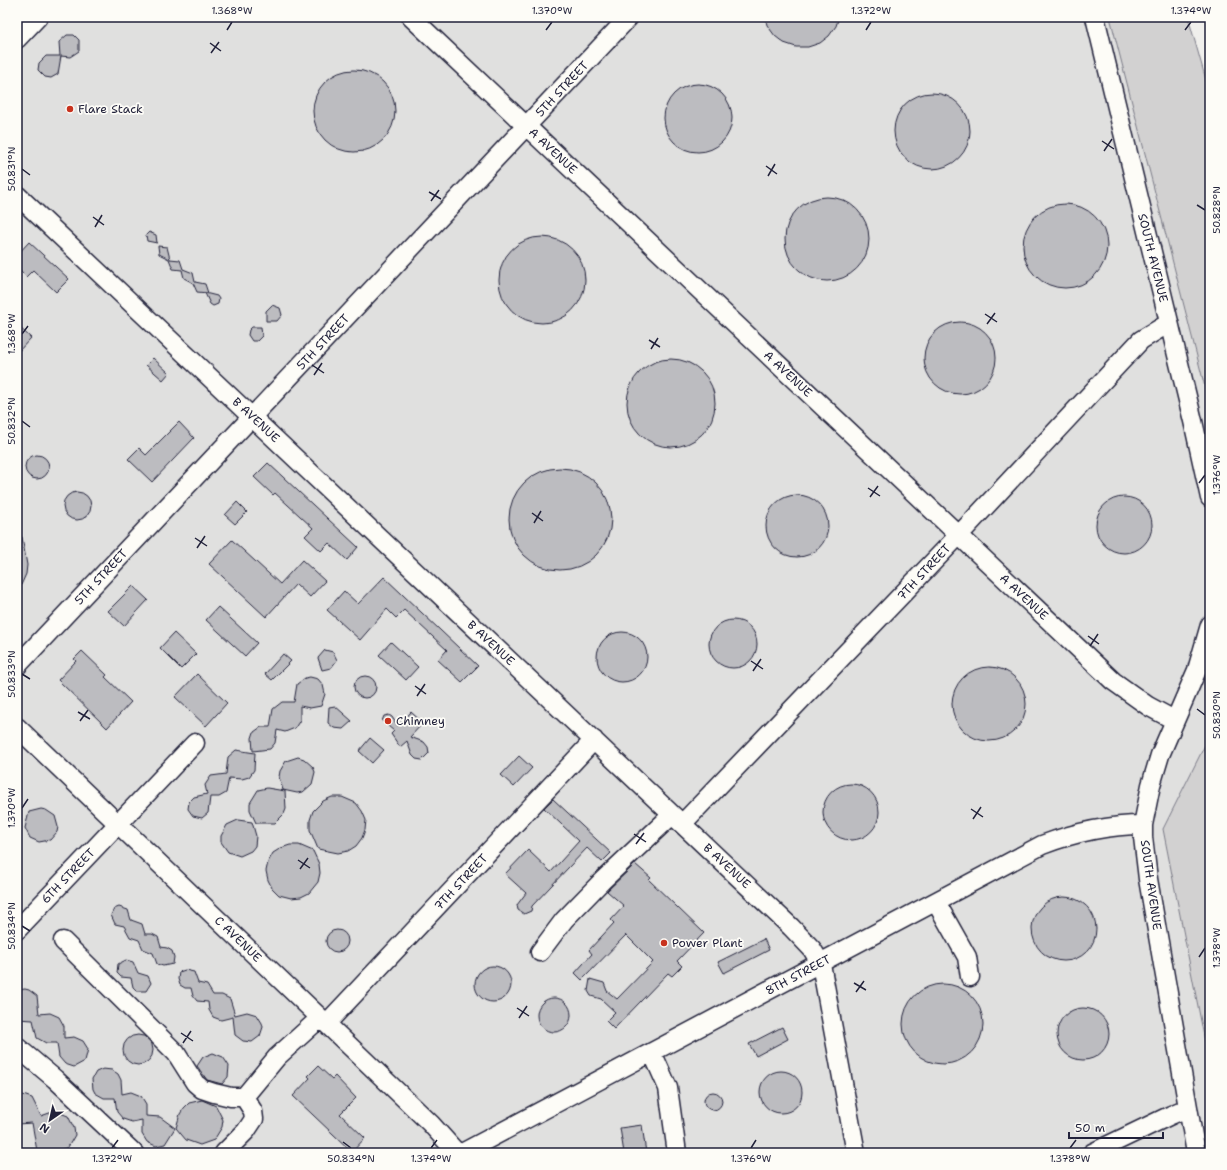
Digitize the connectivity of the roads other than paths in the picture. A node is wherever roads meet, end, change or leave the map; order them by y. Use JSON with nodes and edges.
{"nodes":[{"id":1,"x":38,"y":17,"type":"edge"},
{"id":2,"x":411,"y":17,"type":"edge"},
{"id":3,"x":629,"y":17,"type":"edge"},
{"id":4,"x":1095,"y":17,"type":"edge"},
{"id":5,"x":17,"y":39,"type":"edge"},
{"id":6,"x":527,"y":126,"type":"junction"},
{"id":7,"x":17,"y":194,"type":"edge"},
{"id":8,"x":1169,"y":324,"type":"junction"},
{"id":9,"x":252,"y":416,"type":"junction"},
{"id":10,"x":1210,"y":498,"type":"edge"},
{"id":11,"x":958,"y":536,"type":"junction"},
{"id":12,"x":1210,"y":625,"type":"edge"},
{"id":13,"x":17,"y":666,"type":"edge"},
{"id":14,"x":1174,"y":720,"type":"junction"},
{"id":15,"x":17,"y":727,"type":"edge"},
{"id":16,"x":594,"y":740,"type":"junction"},
{"id":17,"x":194,"y":743,"type":"dead end"},
{"id":18,"x":677,"y":820,"type":"junction"},
{"id":19,"x":118,"y":823,"type":"junction"},
{"id":20,"x":1144,"y":825,"type":"junction"},
{"id":21,"x":936,"y":902,"type":"junction"},
{"id":22,"x":17,"y":930,"type":"edge"},
{"id":23,"x":63,"y":941,"type":"dead end"},
{"id":24,"x":540,"y":952,"type":"dead end"},
{"id":25,"x":821,"y":964,"type":"junction"},
{"id":26,"x":970,"y":977,"type":"dead end"},
{"id":27,"x":323,"y":1021,"type":"junction"},
{"id":28,"x":17,"y":1047,"type":"edge"},
{"id":29,"x":652,"y":1052,"type":"junction"},
{"id":30,"x":244,"y":1097,"type":"junction"},
{"id":31,"x":1189,"y":1113,"type":"junction"},
{"id":32,"x":134,"y":1153,"type":"edge"},
{"id":33,"x":224,"y":1153,"type":"edge"},
{"id":34,"x":457,"y":1153,"type":"edge"},
{"id":35,"x":462,"y":1153,"type":"edge"},
{"id":36,"x":677,"y":1153,"type":"edge"},
{"id":37,"x":856,"y":1153,"type":"edge"},
{"id":38,"x":1092,"y":1153,"type":"edge"},
{"id":39,"x":1196,"y":1153,"type":"edge"}],
"edges":[{"from":1,"to":5,"type":"lane"},
{"from":2,"to":6,"type":"lane","name":"A AVENUE"},
{"from":3,"to":6,"type":"lane","name":"5TH STREET"},
{"from":4,"to":8,"type":"lane","name":"SOUTH AVENUE"},
{"from":6,"to":9,"type":"lane","name":"5TH STREET"},
{"from":6,"to":11,"type":"lane","name":"A AVENUE"},
{"from":7,"to":9,"type":"lane","name":"B AVENUE"},
{"from":8,"to":10,"type":"lane","name":"SOUTH AVENUE"},
{"from":8,"to":11,"type":"lane","name":"7TH STREET"},
{"from":9,"to":13,"type":"lane","name":"5TH STREET"},
{"from":9,"to":16,"type":"lane","name":"B AVENUE"},
{"from":11,"to":14,"type":"lane","name":"A AVENUE"},
{"from":11,"to":18,"type":"lane","name":"7TH STREET"},
{"from":12,"to":14,"type":"lane","name":"SOUTH AVENUE"},
{"from":14,"to":20,"type":"lane","name":"SOUTH AVENUE"},
{"from":15,"to":19,"type":"lane","name":"C AVENUE"},
{"from":16,"to":18,"type":"lane","name":"B AVENUE"},
{"from":16,"to":27,"type":"lane","name":"7TH STREET"},
{"from":17,"to":19,"type":"lane","name":"6TH STREET"},
{"from":18,"to":24,"type":"lane","name":"7TH STREET"},
{"from":18,"to":25,"type":"lane","name":"B AVENUE"},
{"from":19,"to":22,"type":"lane","name":"6TH STREET"},
{"from":19,"to":27,"type":"lane","name":"C AVENUE"},
{"from":20,"to":21,"type":"lane","name":"8TH STREET"},
{"from":20,"to":31,"type":"lane","name":"SOUTH AVENUE"},
{"from":21,"to":25,"type":"lane","name":"8TH STREET"},
{"from":21,"to":26,"type":"lane"},
{"from":23,"to":30,"type":"lane"},
{"from":25,"to":29,"type":"lane","name":"8TH STREET"},
{"from":25,"to":37,"type":"lane","name":"B AVENUE"},
{"from":27,"to":30,"type":"lane","name":"7TH STREET"},
{"from":27,"to":34,"type":"lane","name":"C AVENUE"},
{"from":28,"to":32,"type":"lane"},
{"from":29,"to":35,"type":"lane","name":"8TH STREET"},
{"from":29,"to":36,"type":"lane"},
{"from":30,"to":33,"type":"lane"},
{"from":31,"to":38,"type":"lane"},
{"from":31,"to":39,"type":"lane","name":"SOUTH AVENUE"}]}
